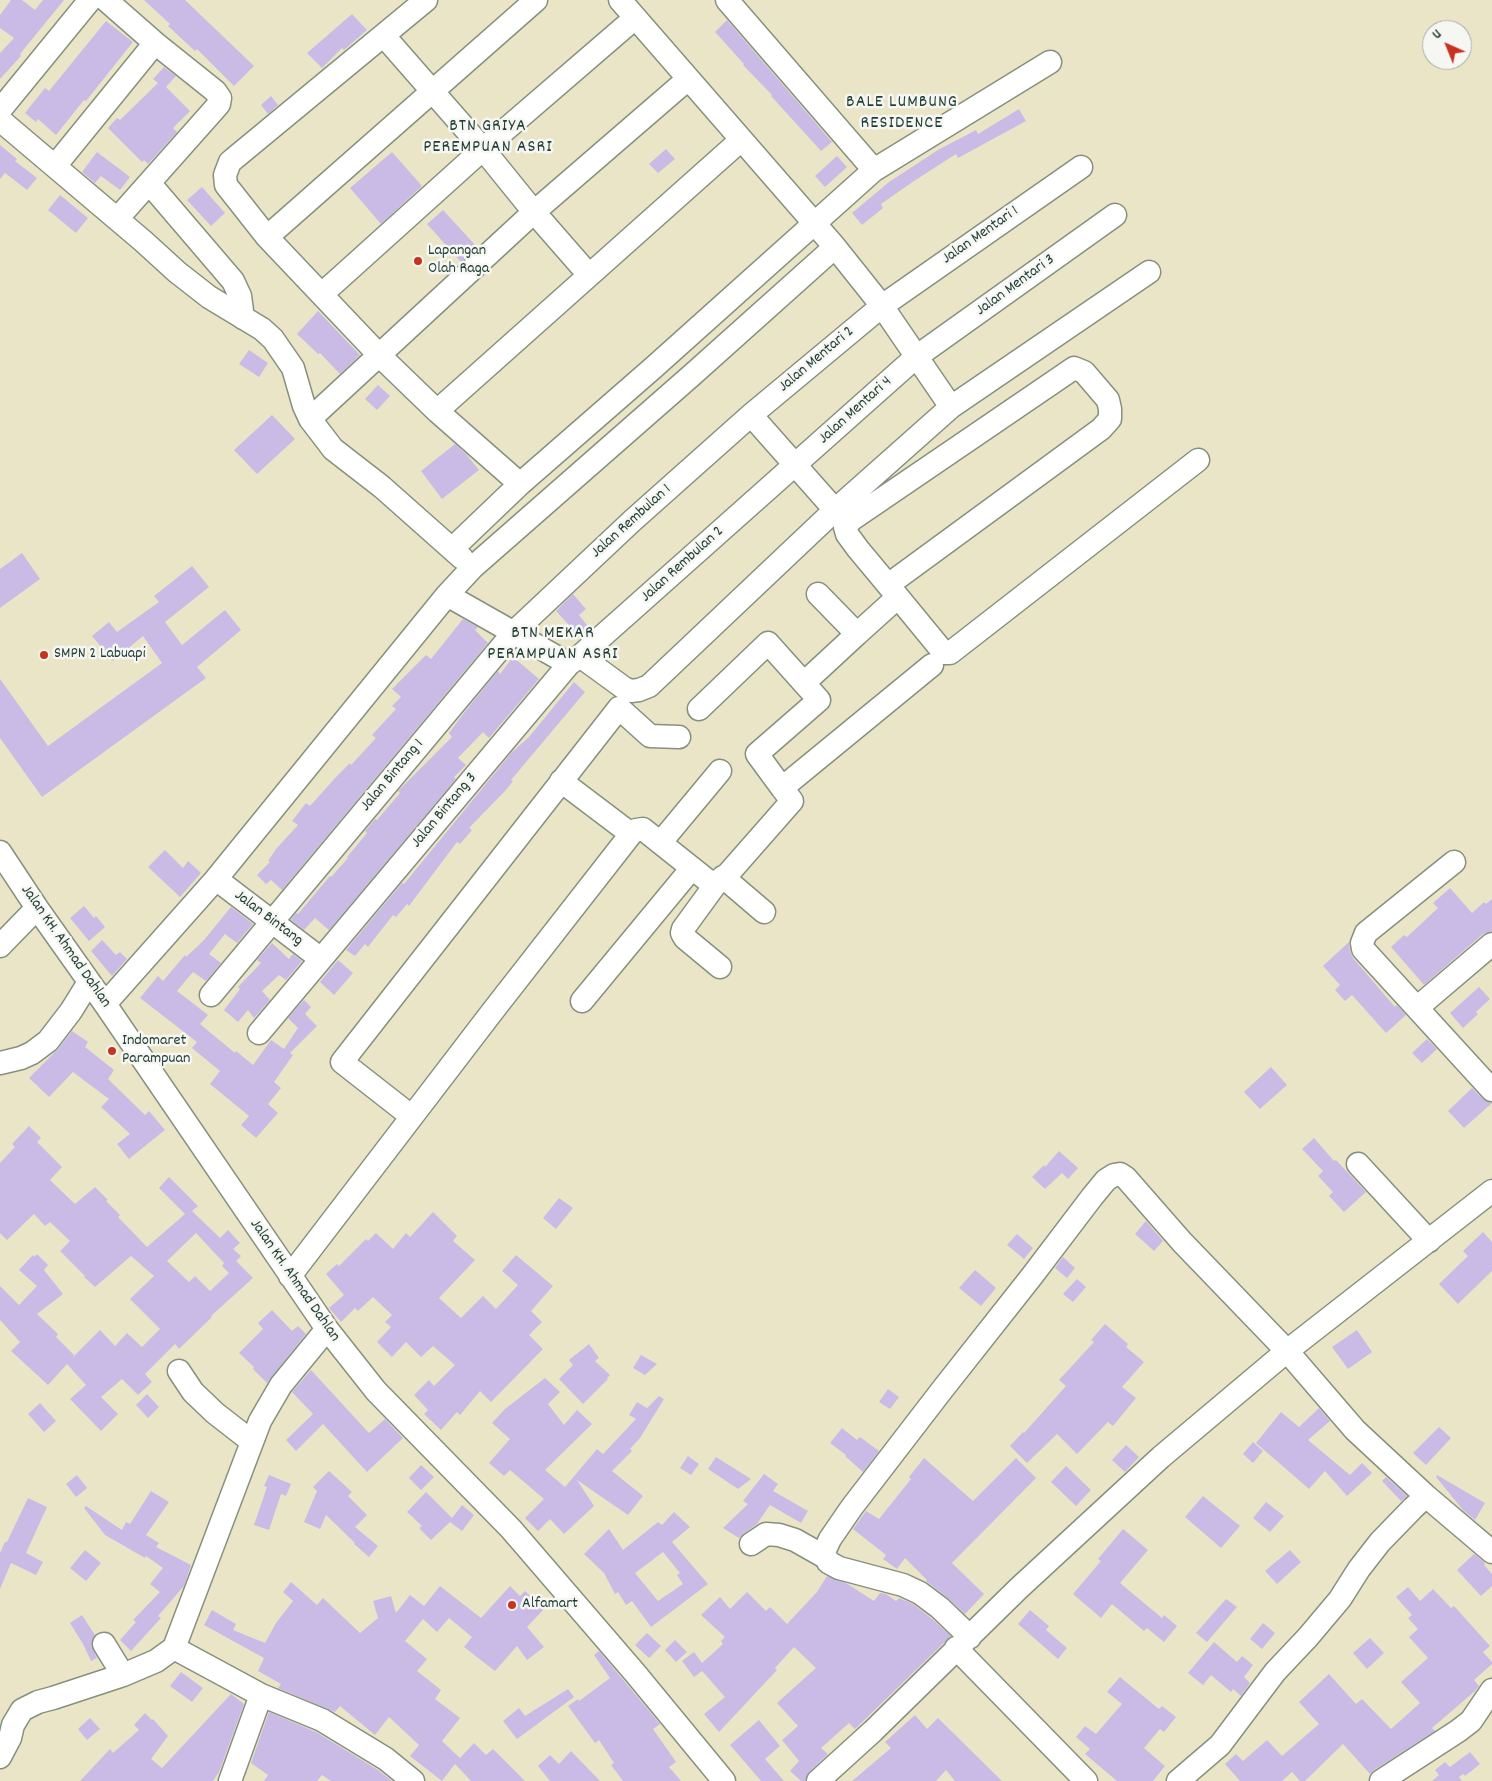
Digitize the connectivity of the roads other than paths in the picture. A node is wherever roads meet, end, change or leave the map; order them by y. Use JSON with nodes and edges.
{"nodes":[{"id":1,"x":90,"y":0,"type":"edge"},
{"id":2,"x":106,"y":0,"type":"edge"},
{"id":3,"x":426,"y":0,"type":"edge"},
{"id":4,"x":536,"y":0,"type":"edge"},
{"id":5,"x":620,"y":0,"type":"edge"},
{"id":6,"x":727,"y":0,"type":"edge"},
{"id":7,"x":635,"y":18,"type":"junction"},
{"id":8,"x":384,"y":36,"type":"junction"},
{"id":9,"x":155,"y":43,"type":"junction"},
{"id":10,"x":1050,"y":62,"type":"dead end"},
{"id":11,"x":688,"y":79,"type":"junction"},
{"id":12,"x":432,"y":92,"type":"junction"},
{"id":13,"x":0,"y":110,"type":"edge"},
{"id":14,"x":0,"y":120,"type":"edge"},
{"id":15,"x":741,"y":140,"type":"junction"},
{"id":16,"x":483,"y":149,"type":"junction"},
{"id":17,"x":54,"y":166,"type":"junction"},
{"id":18,"x":1081,"y":167,"type":"dead end"},
{"id":19,"x":874,"y":170,"type":"junction"},
{"id":20,"x":150,"y":184,"type":"junction"},
{"id":21,"x":534,"y":212,"type":"junction"},
{"id":22,"x":1115,"y":215,"type":"dead end"},
{"id":23,"x":118,"y":219,"type":"junction"},
{"id":24,"x":814,"y":223,"type":"junction"},
{"id":25,"x":267,"y":237,"type":"junction"},
{"id":26,"x":835,"y":247,"type":"junction"},
{"id":27,"x":1149,"y":272,"type":"dead end"},
{"id":28,"x":589,"y":275,"type":"junction"},
{"id":29,"x":322,"y":294,"type":"junction"},
{"id":30,"x":882,"y":306,"type":"junction"},
{"id":31,"x":243,"y":318,"type":"junction"},
{"id":32,"x":379,"y":355,"type":"junction"},
{"id":33,"x":916,"y":357,"type":"junction"},
{"id":34,"x":951,"y":407,"type":"junction"},
{"id":35,"x":437,"y":411,"type":"junction"},
{"id":36,"x":751,"y":415,"type":"junction"},
{"id":37,"x":310,"y":419,"type":"junction"},
{"id":38,"x":1198,"y":460,"type":"dead end"},
{"id":39,"x":796,"y":464,"type":"junction"},
{"id":40,"x":520,"y":484,"type":"junction"},
{"id":41,"x":835,"y":510,"type":"junction"},
{"id":42,"x":452,"y":549,"type":"junction"},
{"id":43,"x":473,"y":567,"type":"junction"},
{"id":44,"x":893,"y":591,"type":"junction"},
{"id":45,"x":818,"y":594,"type":"dead end"},
{"id":46,"x":447,"y":595,"type":"junction"},
{"id":47,"x":514,"y":632,"type":"junction"},
{"id":48,"x":857,"y":634,"type":"junction"},
{"id":49,"x":574,"y":660,"type":"junction"},
{"id":50,"x":932,"y":665,"type":"dead end"},
{"id":51,"x":804,"y":683,"type":"junction"},
{"id":52,"x":699,"y":709,"type":"dead end"},
{"id":53,"x":679,"y":737,"type":"dead end"},
{"id":54,"x":720,"y":770,"type":"dead end"},
{"id":55,"x":561,"y":781,"type":"junction"},
{"id":56,"x":782,"y":788,"type":"junction"},
{"id":57,"x":631,"y":834,"type":"junction"},
{"id":58,"x":661,"y":842,"type":"junction"},
{"id":59,"x":0,"y":852,"type":"edge"},
{"id":60,"x":1454,"y":862,"type":"dead end"},
{"id":61,"x":692,"y":868,"type":"junction"},
{"id":62,"x":216,"y":879,"type":"junction"},
{"id":63,"x":721,"y":879,"type":"junction"},
{"id":64,"x":37,"y":908,"type":"junction"},
{"id":65,"x":764,"y":912,"type":"dead end"},
{"id":66,"x":272,"y":920,"type":"junction"},
{"id":67,"x":1492,"y":944,"type":"edge"},
{"id":68,"x":0,"y":946,"type":"edge"},
{"id":69,"x":321,"y":959,"type":"junction"},
{"id":70,"x":720,"y":967,"type":"dead end"},
{"id":71,"x":89,"y":982,"type":"junction"},
{"id":72,"x":211,"y":995,"type":"dead end"},
{"id":73,"x":582,"y":1001,"type":"dead end"},
{"id":74,"x":105,"y":1004,"type":"junction"},
{"id":75,"x":1418,"y":1007,"type":"junction"},
{"id":76,"x":259,"y":1034,"type":"dead end"},
{"id":77,"x":0,"y":1063,"type":"edge"},
{"id":78,"x":1492,"y":1090,"type":"edge"},
{"id":79,"x":412,"y":1116,"type":"junction"},
{"id":80,"x":1358,"y":1164,"type":"dead end"},
{"id":81,"x":1492,"y":1191,"type":"edge"},
{"id":82,"x":1429,"y":1241,"type":"junction"},
{"id":83,"x":290,"y":1276,"type":"junction"},
{"id":84,"x":327,"y":1329,"type":"junction"},
{"id":85,"x":1286,"y":1351,"type":"junction"},
{"id":86,"x":179,"y":1371,"type":"dead end"},
{"id":87,"x":251,"y":1441,"type":"junction"},
{"id":88,"x":1426,"y":1496,"type":"junction"},
{"id":89,"x":750,"y":1544,"type":"dead end"},
{"id":90,"x":1492,"y":1552,"type":"edge"},
{"id":91,"x":825,"y":1557,"type":"junction"},
{"id":92,"x":963,"y":1642,"type":"junction"},
{"id":93,"x":104,"y":1644,"type":"dead end"},
{"id":94,"x":174,"y":1648,"type":"junction"},
{"id":95,"x":124,"y":1675,"type":"junction"},
{"id":96,"x":1492,"y":1690,"type":"edge"},
{"id":97,"x":261,"y":1695,"type":"junction"},
{"id":98,"x":0,"y":1756,"type":"edge"},
{"id":99,"x":230,"y":1781,"type":"edge"},
{"id":100,"x":413,"y":1781,"type":"edge"},
{"id":101,"x":724,"y":1781,"type":"edge"},
{"id":102,"x":818,"y":1781,"type":"edge"},
{"id":103,"x":1086,"y":1781,"type":"edge"},
{"id":104,"x":1178,"y":1781,"type":"edge"},
{"id":105,"x":1381,"y":1781,"type":"edge"}],
"edges":[{"from":1,"to":13,"type":"street"},
{"from":2,"to":9,"type":"street"},
{"from":3,"to":8,"type":"street"},
{"from":4,"to":12,"type":"street"},
{"from":5,"to":7,"type":"street"},
{"from":6,"to":19,"type":"street"},
{"from":7,"to":11,"type":"street"},
{"from":7,"to":16,"type":"street"},
{"from":8,"to":12,"type":"street"},
{"from":8,"to":25,"type":"street"},
{"from":9,"to":17,"type":"street"},
{"from":9,"to":20,"type":"street"},
{"from":10,"to":19,"type":"street"},
{"from":11,"to":15,"type":"street"},
{"from":11,"to":21,"type":"street"},
{"from":12,"to":16,"type":"street"},
{"from":12,"to":25,"type":"street"},
{"from":14,"to":17,"type":"street"},
{"from":15,"to":24,"type":"street"},
{"from":15,"to":28,"type":"street"},
{"from":16,"to":21,"type":"street"},
{"from":16,"to":29,"type":"street"},
{"from":17,"to":23,"type":"street"},
{"from":18,"to":30,"type":"street","name":"Jalan Mentari 1"},
{"from":19,"to":24,"type":"street"},
{"from":20,"to":23,"type":"street"},
{"from":20,"to":31,"type":"street"},
{"from":21,"to":28,"type":"street"},
{"from":21,"to":32,"type":"street"},
{"from":22,"to":33,"type":"street","name":"Jalan Mentari 3"},
{"from":23,"to":31,"type":"street"},
{"from":24,"to":26,"type":"street"},
{"from":24,"to":40,"type":"street"},
{"from":25,"to":29,"type":"street"},
{"from":26,"to":30,"type":"street"},
{"from":26,"to":43,"type":"street"},
{"from":27,"to":34,"type":"street"},
{"from":28,"to":35,"type":"street"},
{"from":29,"to":32,"type":"street"},
{"from":30,"to":33,"type":"street"},
{"from":30,"to":36,"type":"street","name":"Jalan Mentari 2"},
{"from":31,"to":37,"type":"street"},
{"from":32,"to":35,"type":"street"},
{"from":32,"to":37,"type":"street"},
{"from":33,"to":34,"type":"street"},
{"from":33,"to":39,"type":"street","name":"Jalan Mentari 4"},
{"from":34,"to":41,"type":"street"},
{"from":35,"to":40,"type":"street"},
{"from":36,"to":39,"type":"street"},
{"from":36,"to":47,"type":"street","name":"Jalan Rembulan 1"},
{"from":37,"to":42,"type":"street"},
{"from":38,"to":44,"type":"street"},
{"from":39,"to":41,"type":"street"},
{"from":39,"to":49,"type":"street","name":"Jalan Rembulan 2"},
{"from":40,"to":42,"type":"street"},
{"from":41,"to":49,"type":"street"},
{"from":42,"to":43,"type":"street"},
{"from":43,"to":46,"type":"street"},
{"from":44,"to":44,"type":"street"},
{"from":44,"to":48,"type":"street"},
{"from":45,"to":48,"type":"street"},
{"from":46,"to":47,"type":"street"},
{"from":46,"to":62,"type":"street"},
{"from":47,"to":49,"type":"street"},
{"from":47,"to":66,"type":"street","name":"Jalan Bintang 1"},
{"from":48,"to":51,"type":"street"},
{"from":49,"to":69,"type":"street","name":"Jalan Bintang 3"},
{"from":50,"to":56,"type":"street"},
{"from":51,"to":52,"type":"street"},
{"from":51,"to":56,"type":"street"},
{"from":53,"to":55,"type":"street"},
{"from":54,"to":58,"type":"street"},
{"from":55,"to":57,"type":"street"},
{"from":55,"to":79,"type":"street"},
{"from":56,"to":63,"type":"street"},
{"from":57,"to":58,"type":"street"},
{"from":57,"to":79,"type":"street"},
{"from":58,"to":61,"type":"street"},
{"from":59,"to":64,"type":"street","name":"Jalan KH. Ahmad Dahlan"},
{"from":60,"to":75,"type":"street"},
{"from":61,"to":63,"type":"street"},
{"from":61,"to":73,"type":"street"},
{"from":62,"to":66,"type":"street","name":"Jalan Bintang"},
{"from":62,"to":74,"type":"street"},
{"from":63,"to":65,"type":"street"},
{"from":63,"to":70,"type":"street"},
{"from":64,"to":68,"type":"street"},
{"from":64,"to":71,"type":"street","name":"Jalan KH. Ahmad Dahlan"},
{"from":66,"to":69,"type":"street","name":"Jalan Bintang"},
{"from":66,"to":72,"type":"street","name":"Jalan Bintang 1"},
{"from":67,"to":75,"type":"street"},
{"from":69,"to":76,"type":"street","name":"Jalan Bintang 3"},
{"from":71,"to":74,"type":"street","name":"Jalan KH. Ahmad Dahlan"},
{"from":71,"to":77,"type":"street"},
{"from":74,"to":83,"type":"street","name":"Jalan KH. Ahmad Dahlan"},
{"from":75,"to":78,"type":"street"},
{"from":79,"to":83,"type":"street"},
{"from":80,"to":82,"type":"street"},
{"from":81,"to":82,"type":"street"},
{"from":82,"to":85,"type":"street"},
{"from":83,"to":84,"type":"street","name":"Jalan KH. Ahmad Dahlan"},
{"from":84,"to":87,"type":"street"},
{"from":84,"to":101,"type":"street","name":"Jalan KH. Ahmad Dahlan"},
{"from":85,"to":88,"type":"street"},
{"from":85,"to":91,"type":"street"},
{"from":85,"to":92,"type":"street"},
{"from":86,"to":87,"type":"street"},
{"from":87,"to":94,"type":"street"},
{"from":88,"to":90,"type":"street"},
{"from":88,"to":104,"type":"street"},
{"from":89,"to":91,"type":"street"},
{"from":91,"to":92,"type":"street"},
{"from":92,"to":102,"type":"street"},
{"from":92,"to":103,"type":"street"},
{"from":93,"to":95,"type":"street"},
{"from":94,"to":95,"type":"street"},
{"from":94,"to":97,"type":"street"},
{"from":95,"to":98,"type":"street"},
{"from":96,"to":105,"type":"street"},
{"from":97,"to":99,"type":"street"},
{"from":97,"to":100,"type":"street"}]}
